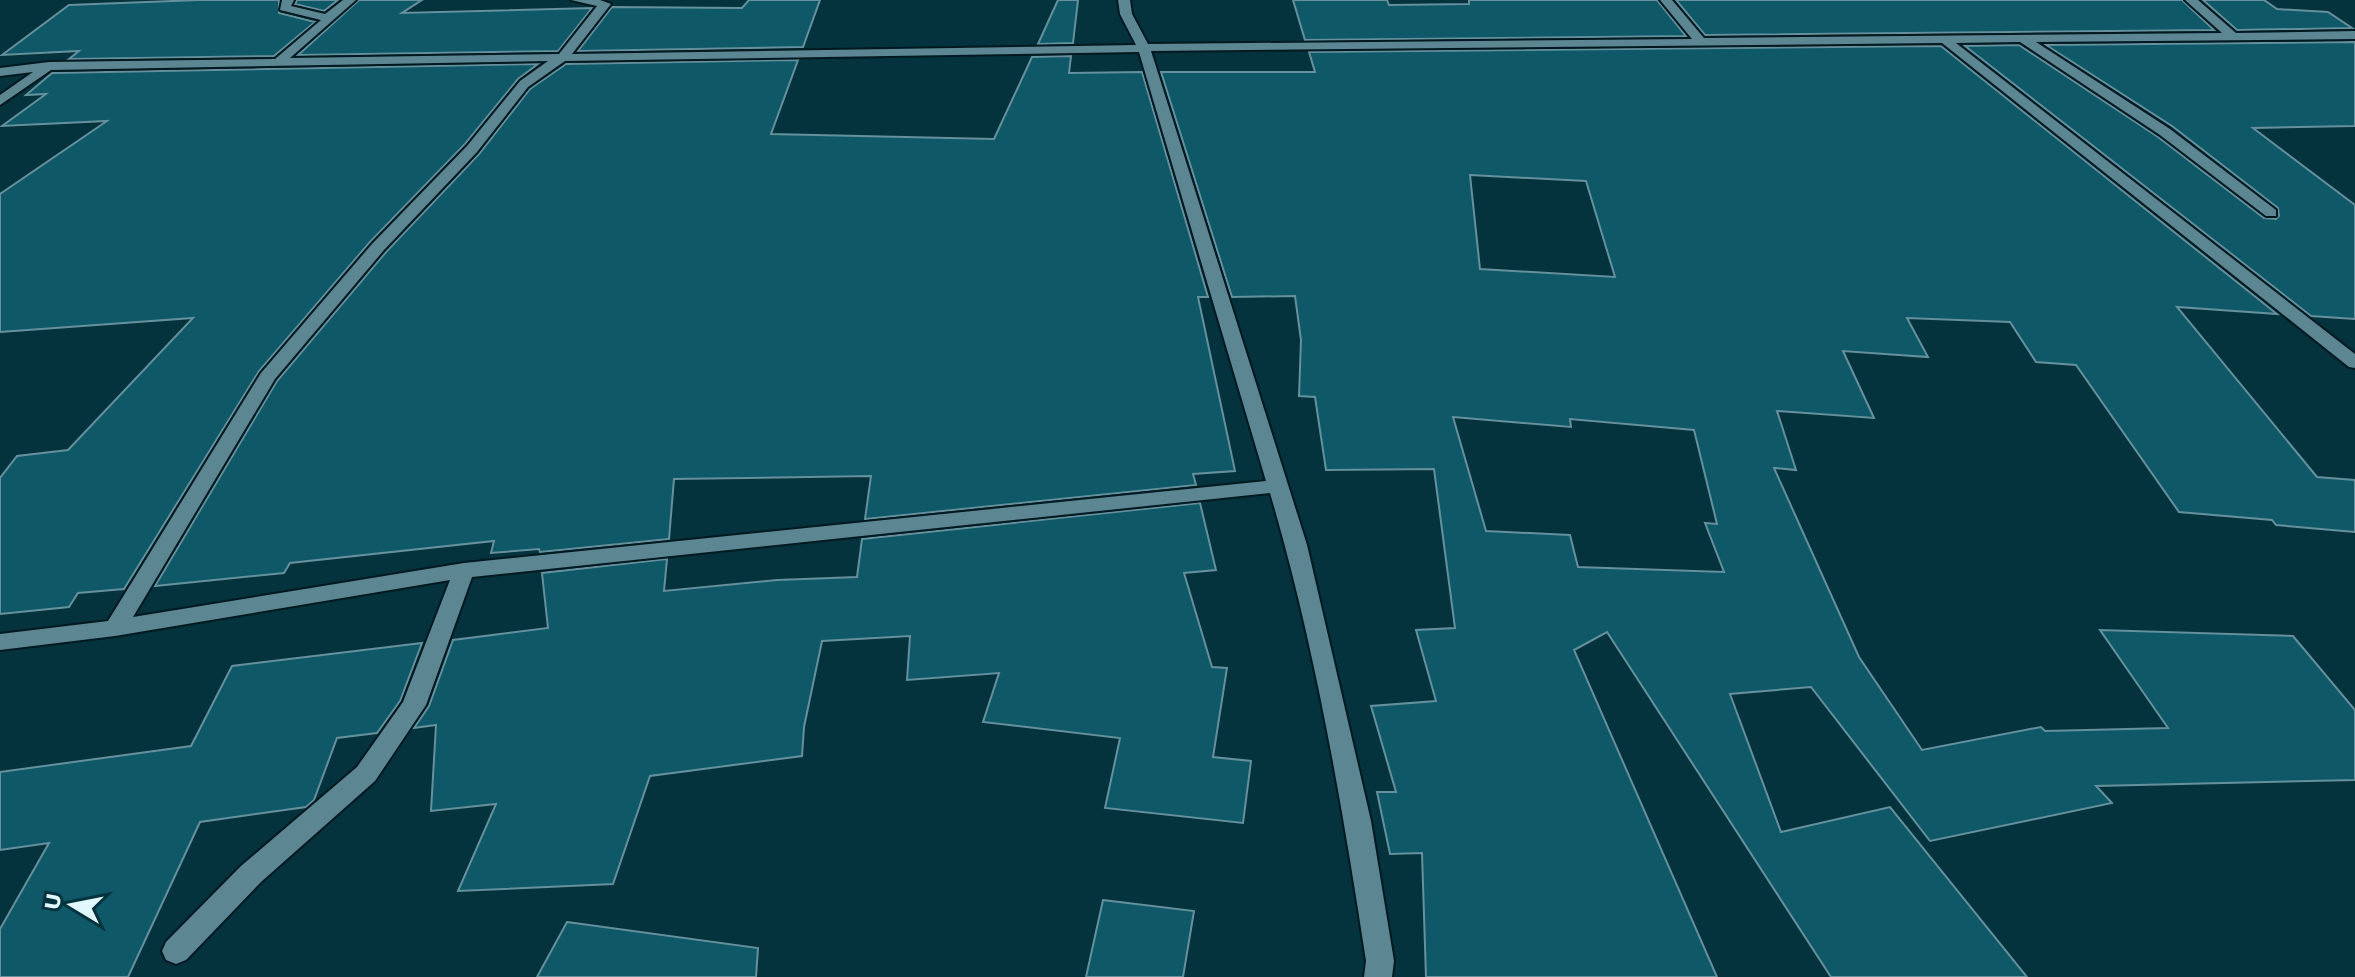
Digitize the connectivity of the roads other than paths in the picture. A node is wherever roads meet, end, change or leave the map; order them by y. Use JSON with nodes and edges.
{"nodes":[{"id":1,"x":288,"y":0,"type":"edge"},
{"id":2,"x":350,"y":0,"type":"edge"},
{"id":3,"x":577,"y":0,"type":"edge"},
{"id":4,"x":1124,"y":0,"type":"edge"},
{"id":5,"x":1666,"y":0,"type":"edge"},
{"id":6,"x":2191,"y":0,"type":"edge"},
{"id":7,"x":329,"y":16,"type":"junction"},
{"id":8,"x":2355,"y":35,"type":"edge"},
{"id":9,"x":2233,"y":36,"type":"junction"},
{"id":10,"x":2022,"y":38,"type":"junction"},
{"id":11,"x":1944,"y":39,"type":"junction"},
{"id":12,"x":1700,"y":41,"type":"junction"},
{"id":13,"x":1144,"y":48,"type":"junction"},
{"id":14,"x":564,"y":56,"type":"junction"},
{"id":15,"x":278,"y":62,"type":"junction"},
{"id":16,"x":49,"y":66,"type":"junction"},
{"id":17,"x":0,"y":72,"type":"edge"},
{"id":18,"x":0,"y":101,"type":"edge"},
{"id":19,"x":2271,"y":213,"type":"dead end"},
{"id":20,"x":2355,"y":363,"type":"edge"},
{"id":21,"x":1278,"y":486,"type":"junction"},
{"id":22,"x":464,"y":570,"type":"junction"},
{"id":23,"x":115,"y":628,"type":"junction"},
{"id":24,"x":0,"y":642,"type":"edge"},
{"id":25,"x":176,"y":951,"type":"dead end"},
{"id":26,"x":1378,"y":977,"type":"edge"}],
"edges":[{"from":1,"to":7,"type":"street"},
{"from":2,"to":7,"type":"street"},
{"from":3,"to":14,"type":"street"},
{"from":4,"to":13,"type":"street"},
{"from":5,"to":12,"type":"street"},
{"from":6,"to":9,"type":"street"},
{"from":7,"to":15,"type":"street"},
{"from":8,"to":9,"type":"street"},
{"from":9,"to":10,"type":"street"},
{"from":10,"to":11,"type":"street"},
{"from":10,"to":19,"type":"street"},
{"from":11,"to":12,"type":"street"},
{"from":11,"to":20,"type":"street"},
{"from":12,"to":13,"type":"street"},
{"from":13,"to":14,"type":"street"},
{"from":13,"to":21,"type":"street"},
{"from":14,"to":15,"type":"street"},
{"from":14,"to":23,"type":"street"},
{"from":15,"to":16,"type":"street"},
{"from":16,"to":17,"type":"street"},
{"from":16,"to":18,"type":"street"},
{"from":21,"to":22,"type":"street"},
{"from":21,"to":26,"type":"street"},
{"from":22,"to":23,"type":"street"},
{"from":22,"to":25,"type":"street"},
{"from":23,"to":24,"type":"street"}]}
